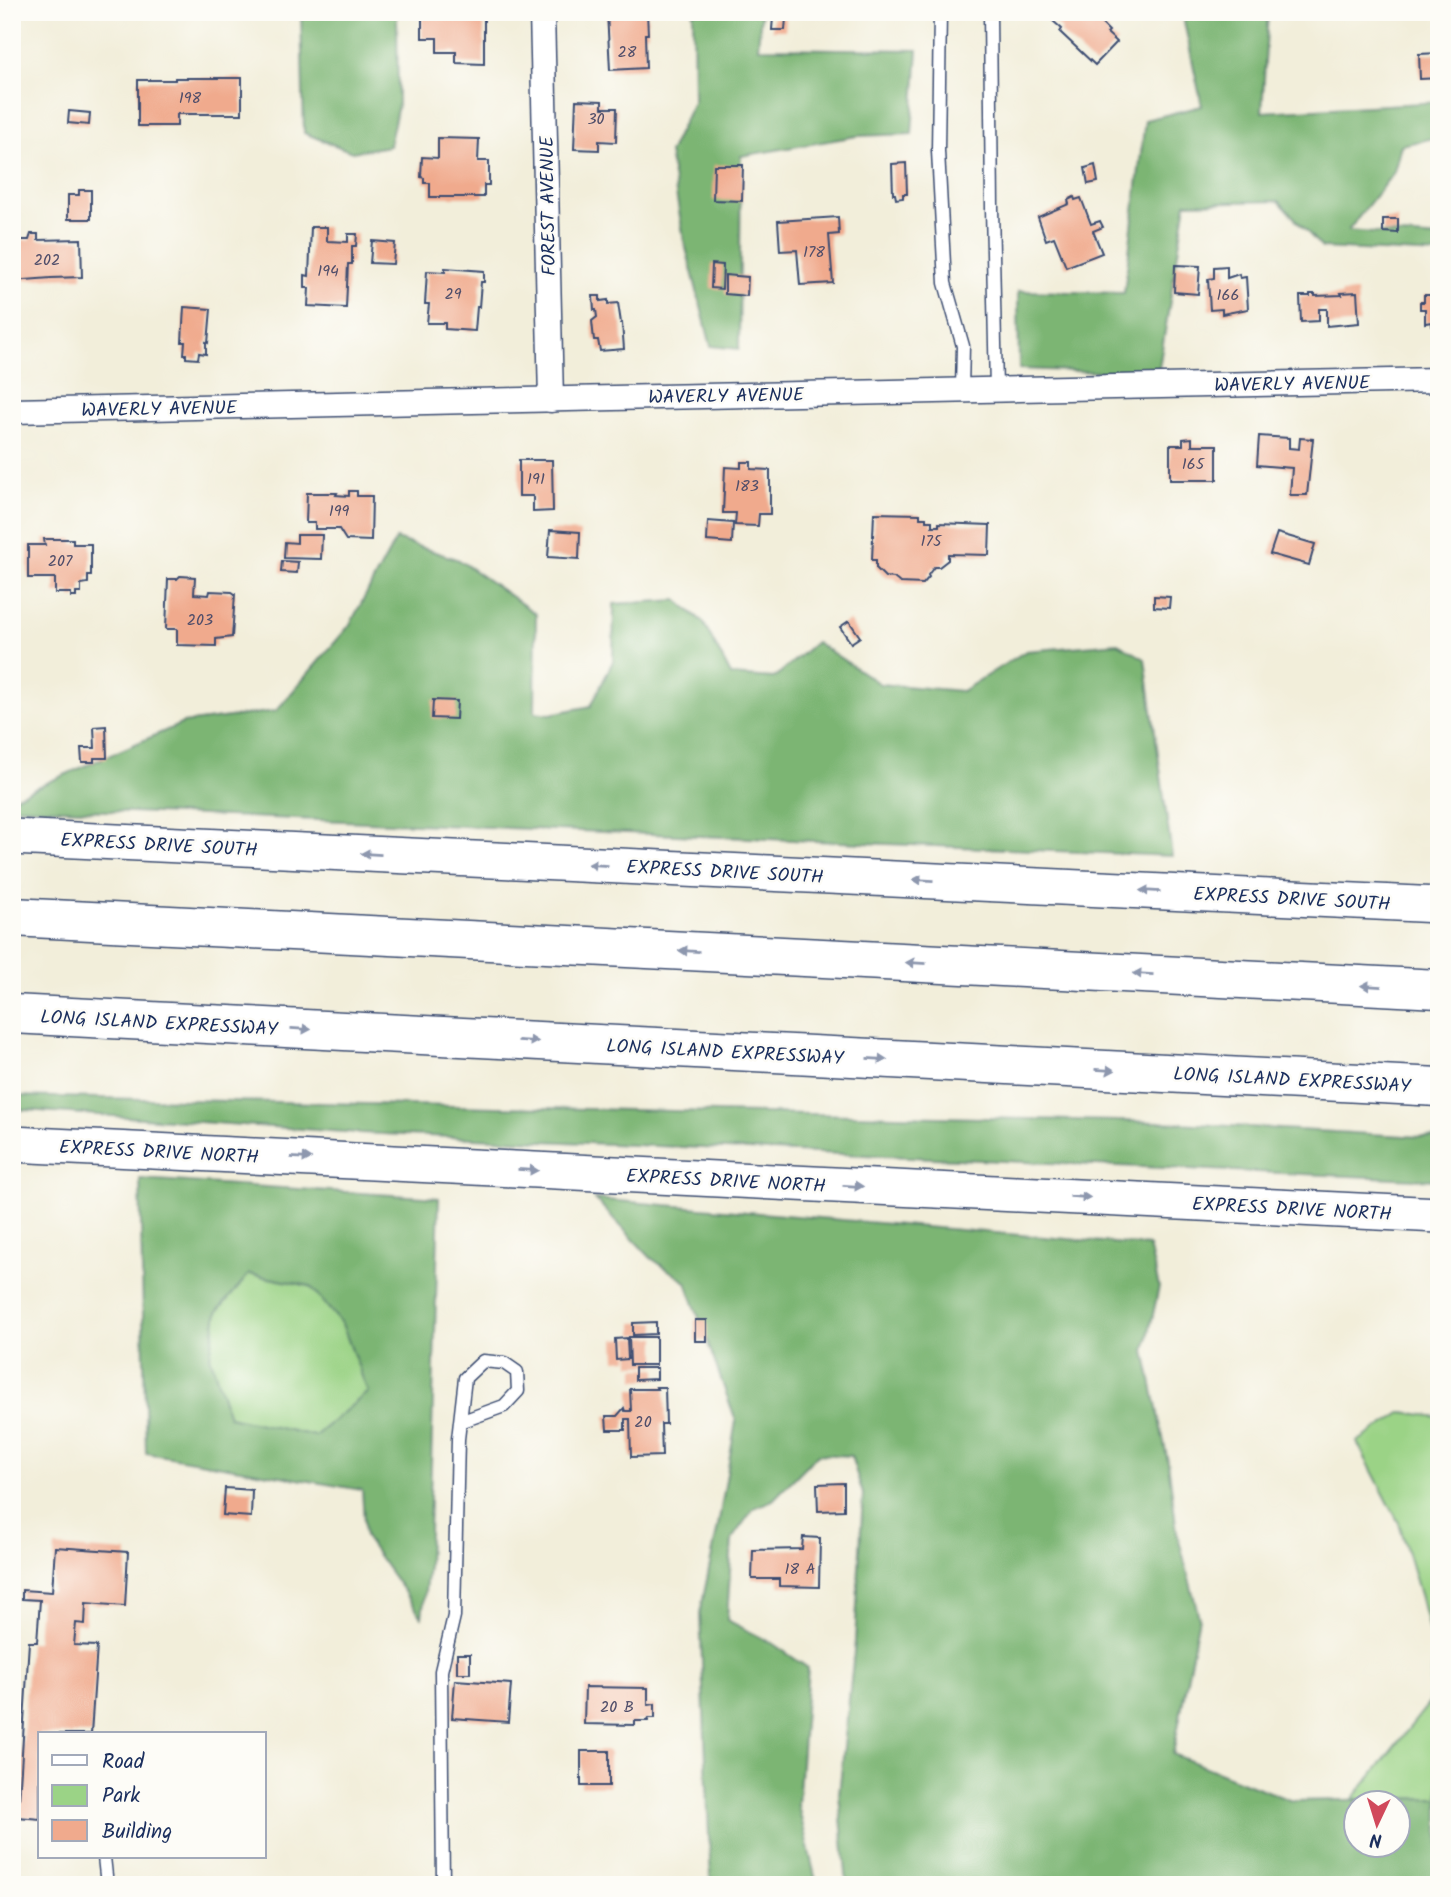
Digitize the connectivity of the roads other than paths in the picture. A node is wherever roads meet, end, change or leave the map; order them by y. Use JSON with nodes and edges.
{"nodes":[{"id":1,"x":542,"y":12,"type":"edge"},
{"id":2,"x":940,"y":12,"type":"edge"},
{"id":3,"x":990,"y":12,"type":"edge"},
{"id":4,"x":1439,"y":380,"type":"edge"},
{"id":5,"x":996,"y":388,"type":"junction"},
{"id":6,"x":962,"y":389,"type":"junction"},
{"id":7,"x":551,"y":400,"type":"junction"},
{"id":8,"x":12,"y":411,"type":"edge"},
{"id":9,"x":12,"y":837,"type":"edge"},
{"id":10,"x":1439,"y":905,"type":"edge"},
{"id":11,"x":12,"y":917,"type":"edge"},
{"id":12,"x":1439,"y":989,"type":"edge"},
{"id":13,"x":12,"y":1014,"type":"edge"},
{"id":14,"x":1439,"y":1087,"type":"edge"},
{"id":15,"x":12,"y":1144,"type":"edge"},
{"id":16,"x":1439,"y":1215,"type":"edge"},
{"id":17,"x":460,"y":1422,"type":"junction"},
{"id":18,"x":104,"y":1858,"type":"edge"},
{"id":19,"x":107,"y":1885,"type":"edge"},
{"id":20,"x":443,"y":1885,"type":"edge"}],
"edges":[{"from":1,"to":7,"type":"street","name":"FOREST AVENUE"},
{"from":2,"to":6,"type":"lane"},
{"from":3,"to":5,"type":"lane"},
{"from":4,"to":5,"type":"street","name":"WAVERLY AVENUE"},
{"from":5,"to":6,"type":"street","name":"WAVERLY AVENUE"},
{"from":6,"to":7,"type":"street","name":"WAVERLY AVENUE"},
{"from":7,"to":8,"type":"street","name":"WAVERLY AVENUE"},
{"from":10,"to":9,"type":"main road","name":"EXPRESS DRIVE SOUTH","one_way":true},
{"from":12,"to":11,"type":"highway","one_way":true},
{"from":13,"to":14,"type":"highway","name":"LONG ISLAND EXPRESSWAY","one_way":true},
{"from":15,"to":16,"type":"main road","name":"EXPRESS DRIVE NORTH","one_way":true},
{"from":17,"to":17,"type":"lane"},
{"from":17,"to":20,"type":"lane"},
{"from":18,"to":19,"type":"lane"}]}
